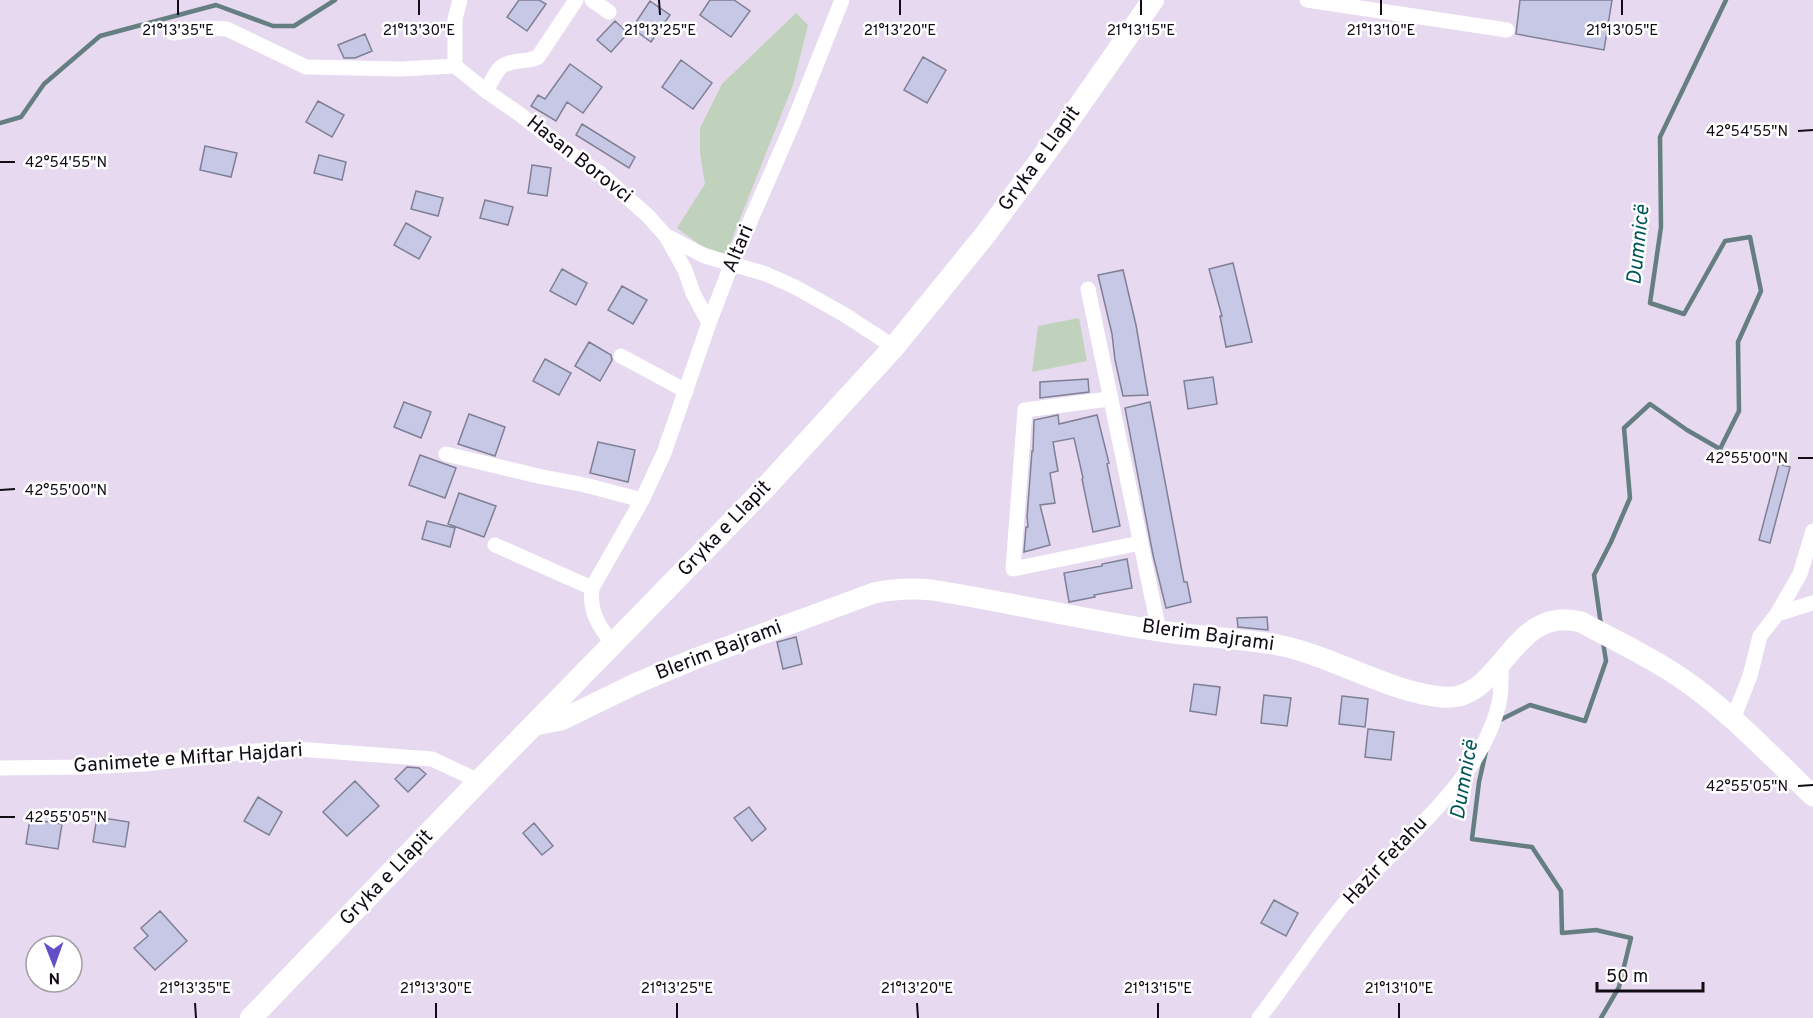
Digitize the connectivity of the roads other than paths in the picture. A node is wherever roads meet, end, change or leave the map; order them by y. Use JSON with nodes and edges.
{"nodes":[{"id":1,"x":460,"y":0,"type":"edge"},
{"id":2,"x":576,"y":0,"type":"edge"},
{"id":3,"x":592,"y":0,"type":"edge"},
{"id":4,"x":842,"y":0,"type":"edge"},
{"id":5,"x":1153,"y":0,"type":"edge"},
{"id":6,"x":1307,"y":0,"type":"edge"},
{"id":7,"x":609,"y":12,"type":"dead end"},
{"id":8,"x":1507,"y":30,"type":"dead end"},
{"id":9,"x":173,"y":33,"type":"dead end"},
{"id":10,"x":455,"y":66,"type":"junction"},
{"id":11,"x":486,"y":92,"type":"junction"},
{"id":12,"x":666,"y":236,"type":"junction"},
{"id":13,"x":732,"y":264,"type":"junction"},
{"id":14,"x":1088,"y":289,"type":"dead end"},
{"id":15,"x":709,"y":323,"type":"junction"},
{"id":16,"x":894,"y":347,"type":"junction"},
{"id":17,"x":621,"y":356,"type":"dead end"},
{"id":18,"x":686,"y":391,"type":"junction"},
{"id":19,"x":1109,"y":399,"type":"junction"},
{"id":20,"x":446,"y":454,"type":"dead end"},
{"id":21,"x":642,"y":500,"type":"junction"},
{"id":22,"x":1813,"y":531,"type":"edge"},
{"id":23,"x":1140,"y":543,"type":"junction"},
{"id":24,"x":495,"y":545,"type":"dead end"},
{"id":25,"x":592,"y":588,"type":"junction"},
{"id":26,"x":1813,"y":603,"type":"edge"},
{"id":27,"x":1777,"y":614,"type":"junction"},
{"id":28,"x":1159,"y":631,"type":"junction"},
{"id":29,"x":614,"y":645,"type":"junction"},
{"id":30,"x":1501,"y":662,"type":"junction"},
{"id":31,"x":1733,"y":719,"type":"junction"},
{"id":32,"x":535,"y":724,"type":"junction"},
{"id":33,"x":0,"y":768,"type":"edge"},
{"id":34,"x":478,"y":781,"type":"junction"},
{"id":35,"x":1813,"y":796,"type":"edge"},
{"id":36,"x":251,"y":1018,"type":"edge"},
{"id":37,"x":1259,"y":1018,"type":"edge"}],
"edges":[{"from":1,"to":10,"type":"street"},
{"from":2,"to":11,"type":"street"},
{"from":3,"to":7,"type":"street"},
{"from":4,"to":13,"type":"street","name":"Altari"},
{"from":5,"to":16,"type":"main road","name":"Gryka e Llapit"},
{"from":6,"to":8,"type":"street"},
{"from":9,"to":10,"type":"street"},
{"from":10,"to":11,"type":"street","name":"Hasan Borovci"},
{"from":11,"to":12,"type":"street","name":"Hasan Borovci"},
{"from":12,"to":13,"type":"street","name":"Hasan Borovci"},
{"from":12,"to":15,"type":"street","name":"Hasan Borovci"},
{"from":13,"to":15,"type":"street","name":"Altari"},
{"from":13,"to":16,"type":"street","name":"Hasan Borovci"},
{"from":14,"to":19,"type":"street"},
{"from":15,"to":18,"type":"street","name":"Altari"},
{"from":16,"to":29,"type":"main road","name":"Gryka e Llapit"},
{"from":17,"to":18,"type":"street"},
{"from":18,"to":21,"type":"street","name":"Altari"},
{"from":19,"to":23,"type":"street"},
{"from":19,"to":23,"type":"street"},
{"from":20,"to":21,"type":"street"},
{"from":21,"to":25,"type":"street","name":"Altari"},
{"from":22,"to":27,"type":"street"},
{"from":23,"to":28,"type":"street"},
{"from":24,"to":25,"type":"street"},
{"from":25,"to":29,"type":"street"},
{"from":26,"to":27,"type":"street"},
{"from":27,"to":31,"type":"street"},
{"from":28,"to":30,"type":"street","name":"Blerim Bajrami"},
{"from":28,"to":32,"type":"street","name":"Blerim Bajrami"},
{"from":29,"to":32,"type":"main road","name":"Gryka e Llapit"},
{"from":30,"to":31,"type":"street","name":"Blerim Bajrami"},
{"from":30,"to":37,"type":"street","name":"Hazir Fetahu"},
{"from":31,"to":35,"type":"street","name":"Blerim Bajrami"},
{"from":32,"to":34,"type":"main road","name":"Gryka e Llapit"},
{"from":33,"to":34,"type":"street","name":"Ganimete e Miftar Hajdari"},
{"from":34,"to":36,"type":"main road","name":"Gryka e Llapit"}]}
